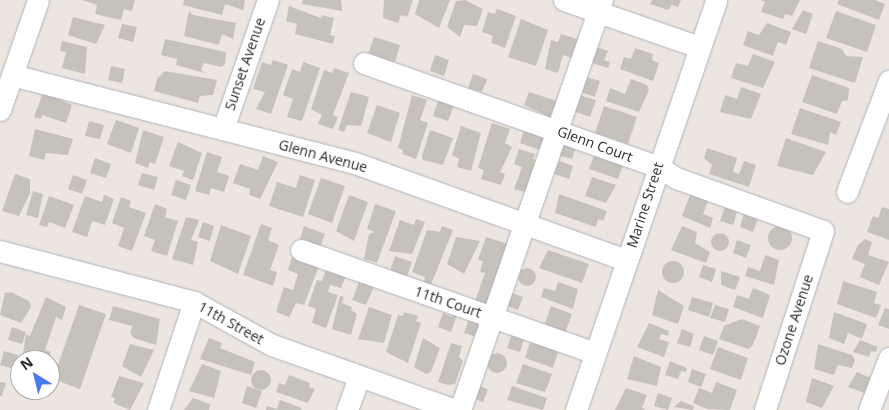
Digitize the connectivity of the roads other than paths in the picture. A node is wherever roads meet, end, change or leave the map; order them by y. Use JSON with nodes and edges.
{"nodes":[{"id":1,"x":38,"y":0,"type":"edge"},
{"id":2,"x":268,"y":0,"type":"edge"},
{"id":3,"x":564,"y":0,"type":"edge"},
{"id":4,"x":716,"y":0,"type":"edge"},
{"id":5,"x":600,"y":6,"type":"edge"},
{"id":6,"x":699,"y":47,"type":"junction"},
{"id":7,"x":364,"y":63,"type":"dead end"},
{"id":8,"x":12,"y":75,"type":"junction"},
{"id":9,"x":889,"y":81,"type":"edge"},
{"id":10,"x":0,"y":110,"type":"edge"},
{"id":11,"x":223,"y":129,"type":"junction"},
{"id":12,"x":556,"y":130,"type":"junction"},
{"id":13,"x":657,"y":166,"type":"junction"},
{"id":14,"x":847,"y":192,"type":"dead end"},
{"id":15,"x":524,"y":223,"type":"junction"},
{"id":16,"x":823,"y":231,"type":"joint"},
{"id":17,"x":301,"y":250,"type":"dead end"},
{"id":18,"x":0,"y":251,"type":"edge"},
{"id":19,"x":626,"y":260,"type":"junction"},
{"id":20,"x":194,"y":302,"type":"junction"},
{"id":21,"x":492,"y":318,"type":"junction"},
{"id":22,"x":595,"y":353,"type":"junction"},
{"id":23,"x":889,"y":358,"type":"edge"},
{"id":24,"x":359,"y":377,"type":"junction"},
{"id":25,"x":158,"y":410,"type":"edge"},
{"id":26,"x":347,"y":410,"type":"edge"},
{"id":27,"x":456,"y":410,"type":"edge"},
{"id":28,"x":460,"y":410,"type":"edge"},
{"id":29,"x":576,"y":410,"type":"edge"},
{"id":30,"x":765,"y":410,"type":"edge"},
{"id":31,"x":868,"y":410,"type":"edge"}],
"edges":[{"from":1,"to":8,"type":"street"},
{"from":2,"to":11,"type":"street","name":"Sunset Avenue"},
{"from":3,"to":5,"type":"street"},
{"from":4,"to":6,"type":"street","name":"Marine Street"},
{"from":5,"to":6,"type":"street"},
{"from":5,"to":12,"type":"street"},
{"from":6,"to":13,"type":"street","name":"Marine Street"},
{"from":7,"to":12,"type":"street","name":"Glenn Court"},
{"from":8,"to":10,"type":"street"},
{"from":8,"to":11,"type":"street","name":"Glenn Avenue"},
{"from":9,"to":14,"type":"street"},
{"from":11,"to":15,"type":"street","name":"Glenn Avenue"},
{"from":12,"to":13,"type":"street","name":"Glenn Court"},
{"from":12,"to":15,"type":"street"},
{"from":13,"to":16,"type":"street","name":"Glenn Court"},
{"from":13,"to":19,"type":"street","name":"Marine Street"},
{"from":15,"to":19,"type":"street","name":"Glenn Avenue"},
{"from":15,"to":21,"type":"street"},
{"from":16,"to":30,"type":"street","name":"Ozone Avenue"},
{"from":17,"to":21,"type":"street","name":"11th Court"},
{"from":18,"to":20,"type":"street","name":"11th Street"},
{"from":19,"to":22,"type":"street","name":"Marine Street"},
{"from":20,"to":24,"type":"street","name":"11th Street"},
{"from":20,"to":25,"type":"street"},
{"from":21,"to":22,"type":"street","name":"11th Court"},
{"from":21,"to":28,"type":"street"},
{"from":22,"to":29,"type":"street","name":"Marine Street"},
{"from":23,"to":31,"type":"street"},
{"from":24,"to":26,"type":"street"},
{"from":24,"to":27,"type":"street","name":"11th Street"}]}
